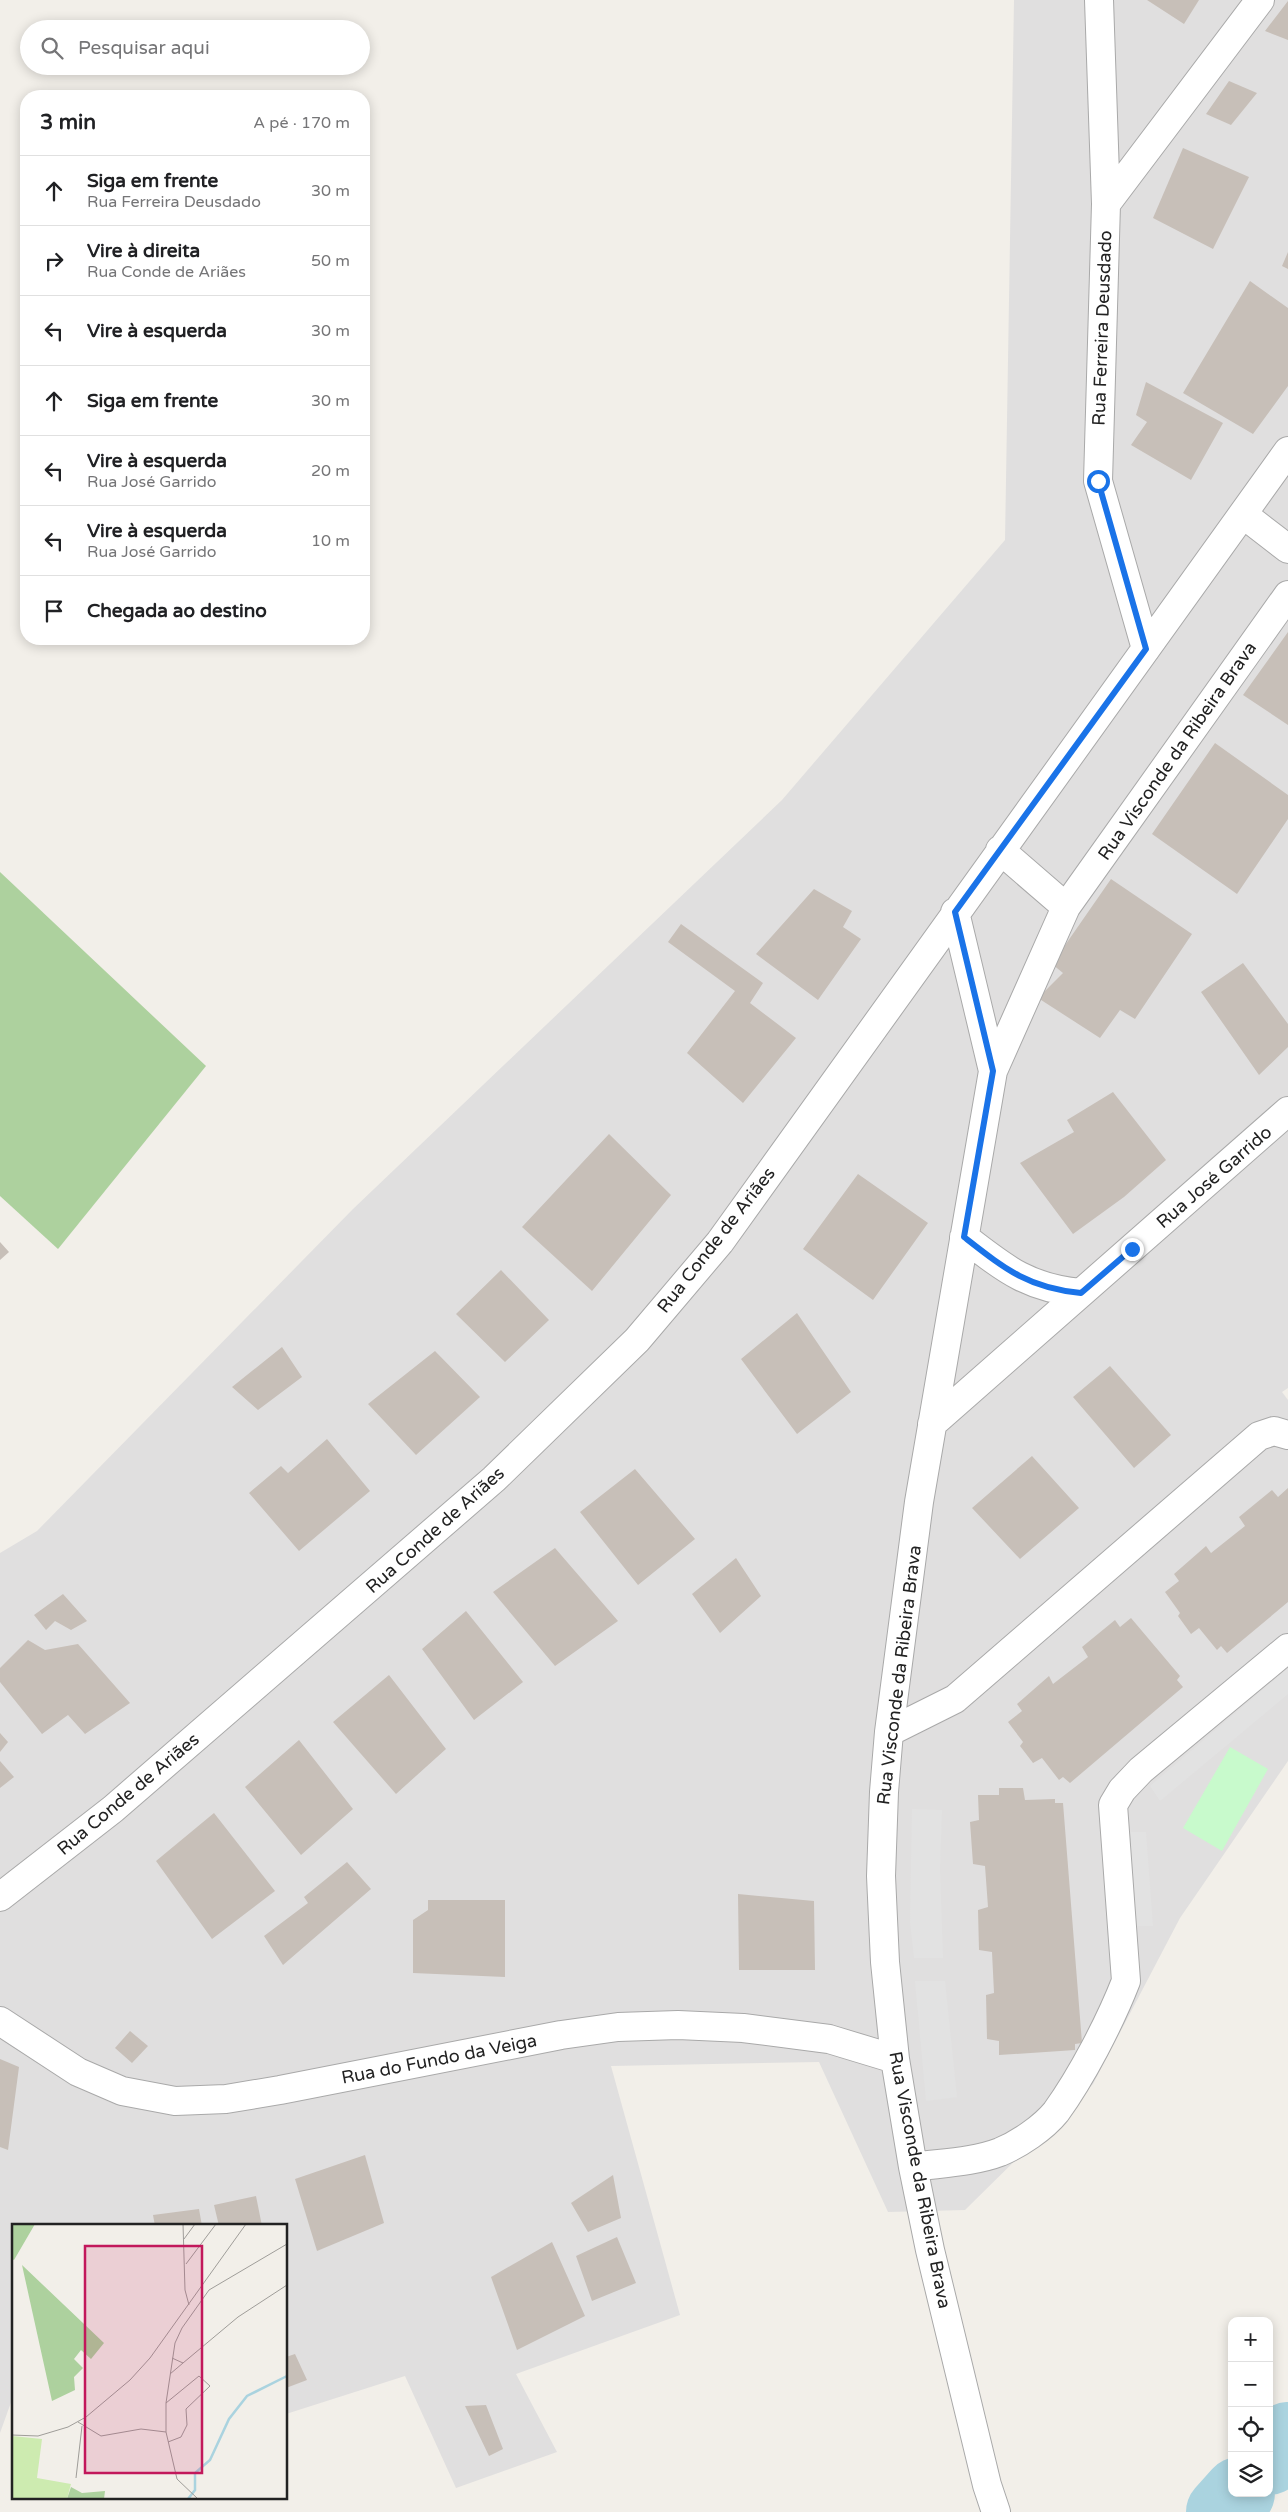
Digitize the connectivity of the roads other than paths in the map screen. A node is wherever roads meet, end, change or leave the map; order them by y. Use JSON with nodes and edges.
{"nodes":[{"id":1,"x":1099,"y":0,"type":"edge"},
{"id":2,"x":1260,"y":0,"type":"edge"},
{"id":3,"x":1106,"y":204,"type":"junction"},
{"id":4,"x":1288,"y":451,"type":"edge"},
{"id":5,"x":1244,"y":515,"type":"junction"},
{"id":6,"x":1288,"y":549,"type":"edge"},
{"id":7,"x":1288,"y":595,"type":"edge"},
{"id":8,"x":1146,"y":649,"type":"junction"},
{"id":9,"x":1000,"y":850,"type":"junction"},
{"id":10,"x":1066,"y":907,"type":"junction"},
{"id":11,"x":955,"y":912,"type":"junction"},
{"id":12,"x":993,"y":1071,"type":"junction"},
{"id":13,"x":1288,"y":1111,"type":"edge"},
{"id":14,"x":964,"y":1237,"type":"junction"},
{"id":15,"x":1081,"y":1293,"type":"junction"},
{"id":16,"x":932,"y":1424,"type":"junction"},
{"id":17,"x":1288,"y":1435,"type":"edge"},
{"id":18,"x":1288,"y":1648,"type":"edge"},
{"id":19,"x":889,"y":1732,"type":"junction"},
{"id":20,"x":0,"y":1898,"type":"edge"},
{"id":21,"x":0,"y":2021,"type":"edge"},
{"id":22,"x":895,"y":2059,"type":"junction"},
{"id":23,"x":913,"y":2167,"type":"junction"},
{"id":24,"x":996,"y":2512,"type":"edge"}],
"edges":[{"from":1,"to":3,"type":"street","name":"Rua Ferreira Deusdado"},
{"from":2,"to":3,"type":"street"},
{"from":3,"to":8,"type":"street","name":"Rua Ferreira Deusdado"},
{"from":4,"to":5,"type":"street","name":"Rua Conde de Ariães"},
{"from":5,"to":6,"type":"street"},
{"from":5,"to":8,"type":"street","name":"Rua Conde de Ariães"},
{"from":7,"to":10,"type":"street","name":"Rua Visconde da Ribeira Brava"},
{"from":8,"to":9,"type":"street","name":"Rua Conde de Ariães"},
{"from":9,"to":10,"type":"street"},
{"from":9,"to":11,"type":"street","name":"Rua Conde de Ariães"},
{"from":10,"to":12,"type":"street","name":"Rua Visconde da Ribeira Brava"},
{"from":11,"to":12,"type":"street"},
{"from":11,"to":20,"type":"street","name":"Rua Conde de Ariães"},
{"from":12,"to":14,"type":"street","name":"Rua Visconde da Ribeira Brava"},
{"from":13,"to":15,"type":"street","name":"Rua José Garrido"},
{"from":14,"to":15,"type":"street"},
{"from":14,"to":16,"type":"street","name":"Rua Visconde da Ribeira Brava"},
{"from":15,"to":16,"type":"street","name":"Rua José Garrido"},
{"from":16,"to":19,"type":"street","name":"Rua Visconde da Ribeira Brava"},
{"from":17,"to":19,"type":"street"},
{"from":18,"to":23,"type":"street"},
{"from":19,"to":22,"type":"street","name":"Rua Visconde da Ribeira Brava"},
{"from":21,"to":22,"type":"street","name":"Rua do Fundo da Veiga"},
{"from":22,"to":23,"type":"street","name":"Rua Visconde da Ribeira Brava"},
{"from":23,"to":24,"type":"street","name":"Rua Visconde da Ribeira Brava"}]}
